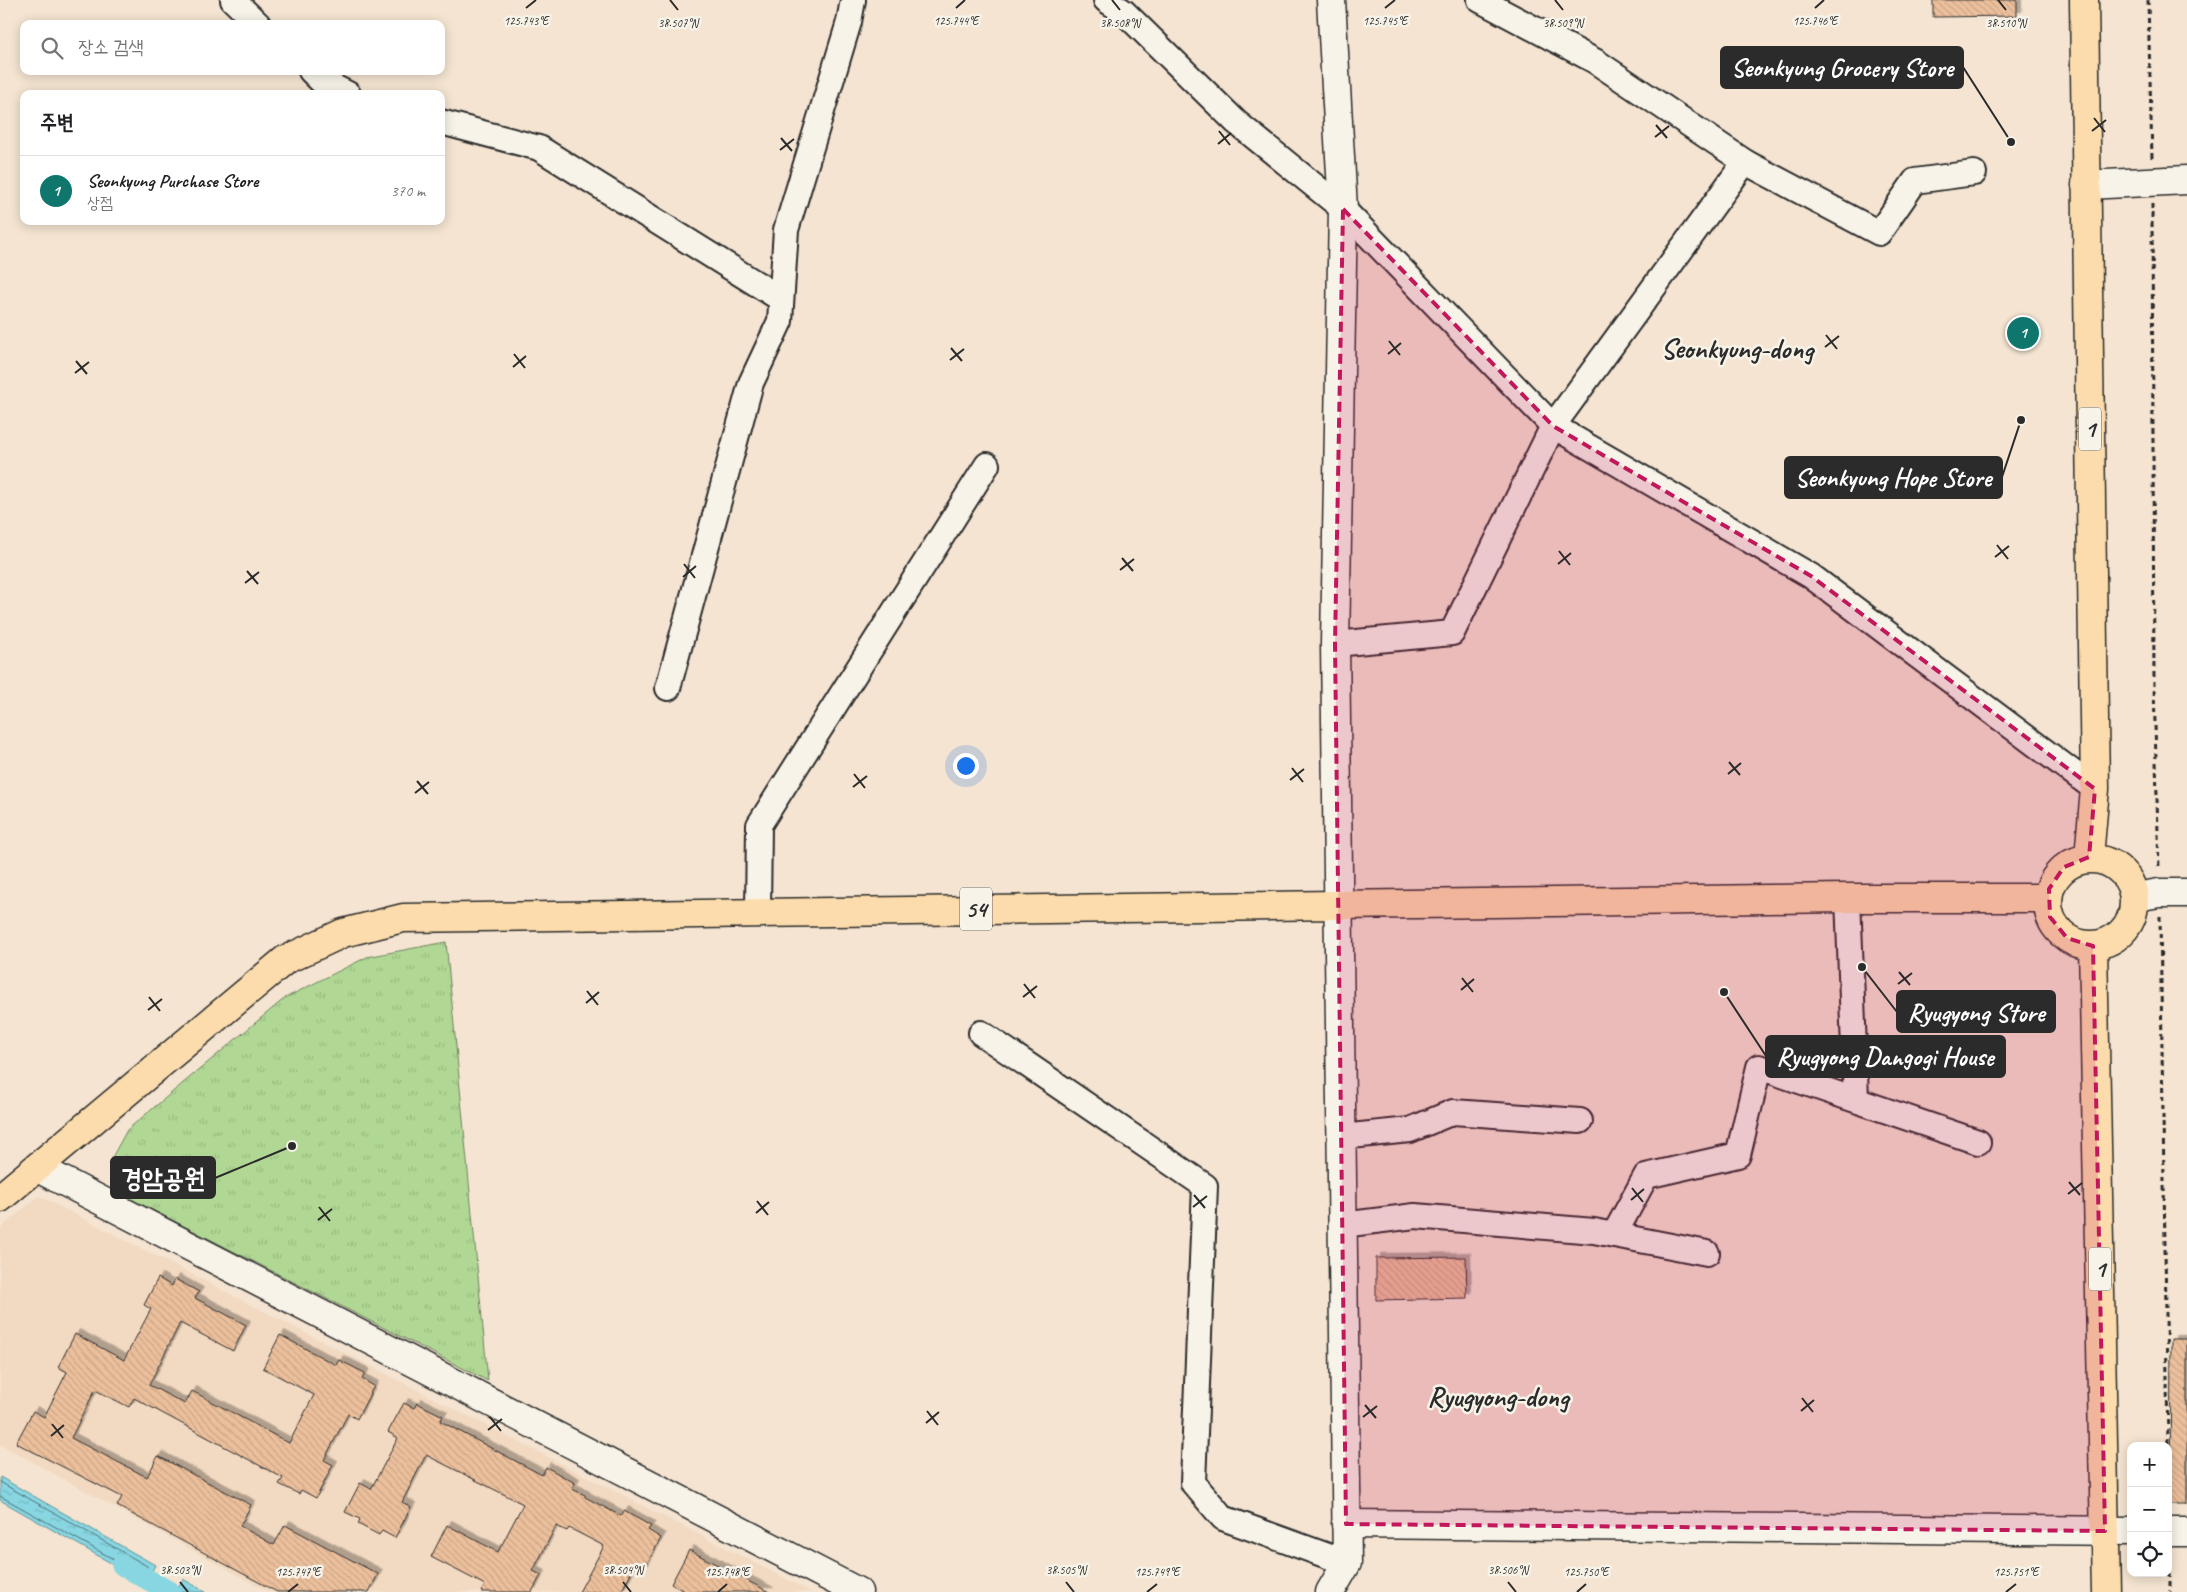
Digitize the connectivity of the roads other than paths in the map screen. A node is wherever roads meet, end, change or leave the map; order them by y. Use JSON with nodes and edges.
{"nodes":[{"id":1,"x":233,"y":0,"type":"edge"},
{"id":2,"x":853,"y":0,"type":"edge"},
{"id":3,"x":1106,"y":0,"type":"edge"},
{"id":4,"x":1331,"y":0,"type":"edge"},
{"id":5,"x":1480,"y":0,"type":"edge"},
{"id":6,"x":2084,"y":0,"type":"edge"},
{"id":7,"x":254,"y":20,"type":"edge"},
{"id":8,"x":315,"y":75,"type":"edge"},
{"id":9,"x":340,"y":90,"type":"edge"},
{"id":10,"x":445,"y":123,"type":"edge"},
{"id":11,"x":1745,"y":162,"type":"junction"},
{"id":12,"x":1974,"y":173,"type":"dead end"},
{"id":13,"x":2187,"y":180,"type":"edge"},
{"id":14,"x":2086,"y":185,"type":"junction"},
{"id":15,"x":1344,"y":209,"type":"junction"},
{"id":16,"x":781,"y":299,"type":"junction"},
{"id":17,"x":1552,"y":426,"type":"junction"},
{"id":18,"x":987,"y":465,"type":"dead end"},
{"id":19,"x":1335,"y":644,"type":"junction"},
{"id":20,"x":668,"y":688,"type":"dead end"},
{"id":21,"x":2095,"y":789,"type":"junction"},
{"id":22,"x":2089,"y":857,"type":"junction"},
{"id":23,"x":2187,"y":893,"type":"edge"},
{"id":24,"x":2148,"y":895,"type":"junction"},
{"id":25,"x":1848,"y":898,"type":"junction"},
{"id":26,"x":2047,"y":898,"type":"junction"},
{"id":27,"x":1338,"y":904,"type":"junction"},
{"id":28,"x":758,"y":912,"type":"junction"},
{"id":29,"x":2093,"y":946,"type":"junction"},
{"id":30,"x":981,"y":1033,"type":"dead end"},
{"id":31,"x":1856,"y":1099,"type":"junction"},
{"id":32,"x":1580,"y":1121,"type":"dead end"},
{"id":33,"x":1341,"y":1137,"type":"junction"},
{"id":34,"x":1978,"y":1142,"type":"dead end"},
{"id":35,"x":38,"y":1168,"type":"junction"},
{"id":36,"x":0,"y":1198,"type":"edge"},
{"id":37,"x":1342,"y":1225,"type":"junction"},
{"id":38,"x":1614,"y":1235,"type":"junction"},
{"id":39,"x":1707,"y":1253,"type":"dead end"},
{"id":40,"x":1346,"y":1524,"type":"junction"},
{"id":41,"x":2118,"y":1531,"type":"edge"},
{"id":42,"x":2172,"y":1532,"type":"edge"},
{"id":43,"x":2187,"y":1532,"type":"edge"},
{"id":44,"x":1347,"y":1563,"type":"junction"},
{"id":45,"x":858,"y":1592,"type":"edge"},
{"id":46,"x":1330,"y":1592,"type":"edge"},
{"id":47,"x":2106,"y":1592,"type":"edge"}],
"edges":[{"from":1,"to":7,"type":"street"},
{"from":2,"to":16,"type":"street"},
{"from":3,"to":15,"type":"street"},
{"from":4,"to":15,"type":"street"},
{"from":5,"to":11,"type":"street"},
{"from":6,"to":14,"type":"main road","number":"1"},
{"from":8,"to":9,"type":"street"},
{"from":10,"to":16,"type":"street"},
{"from":11,"to":12,"type":"street"},
{"from":11,"to":17,"type":"street"},
{"from":13,"to":14,"type":"street"},
{"from":14,"to":21,"type":"main road","number":"1"},
{"from":15,"to":17,"type":"street"},
{"from":15,"to":19,"type":"street"},
{"from":16,"to":20,"type":"street"},
{"from":17,"to":19,"type":"street"},
{"from":17,"to":21,"type":"street"},
{"from":18,"to":28,"type":"street"},
{"from":19,"to":27,"type":"street"},
{"from":21,"to":22,"type":"main road","number":"1"},
{"from":22,"to":24,"type":"main road"},
{"from":22,"to":26,"type":"main road"},
{"from":23,"to":24,"type":"street"},
{"from":24,"to":29,"type":"main road"},
{"from":25,"to":26,"type":"main road","number":"54"},
{"from":25,"to":27,"type":"main road","number":"54"},
{"from":25,"to":31,"type":"street"},
{"from":26,"to":29,"type":"main road"},
{"from":27,"to":28,"type":"main road","number":"54"},
{"from":27,"to":33,"type":"street"},
{"from":28,"to":35,"type":"main road","number":"54"},
{"from":29,"to":41,"type":"main road","number":"1"},
{"from":30,"to":44,"type":"street"},
{"from":31,"to":34,"type":"street"},
{"from":31,"to":38,"type":"street"},
{"from":32,"to":33,"type":"street"},
{"from":33,"to":37,"type":"street"},
{"from":35,"to":36,"type":"main road","number":"54"},
{"from":35,"to":45,"type":"street"},
{"from":37,"to":38,"type":"street"},
{"from":37,"to":40,"type":"street"},
{"from":38,"to":39,"type":"street"},
{"from":40,"to":41,"type":"street"},
{"from":40,"to":44,"type":"street"},
{"from":41,"to":47,"type":"main road","number":"1"},
{"from":42,"to":43,"type":"street"},
{"from":44,"to":46,"type":"street"}]}
